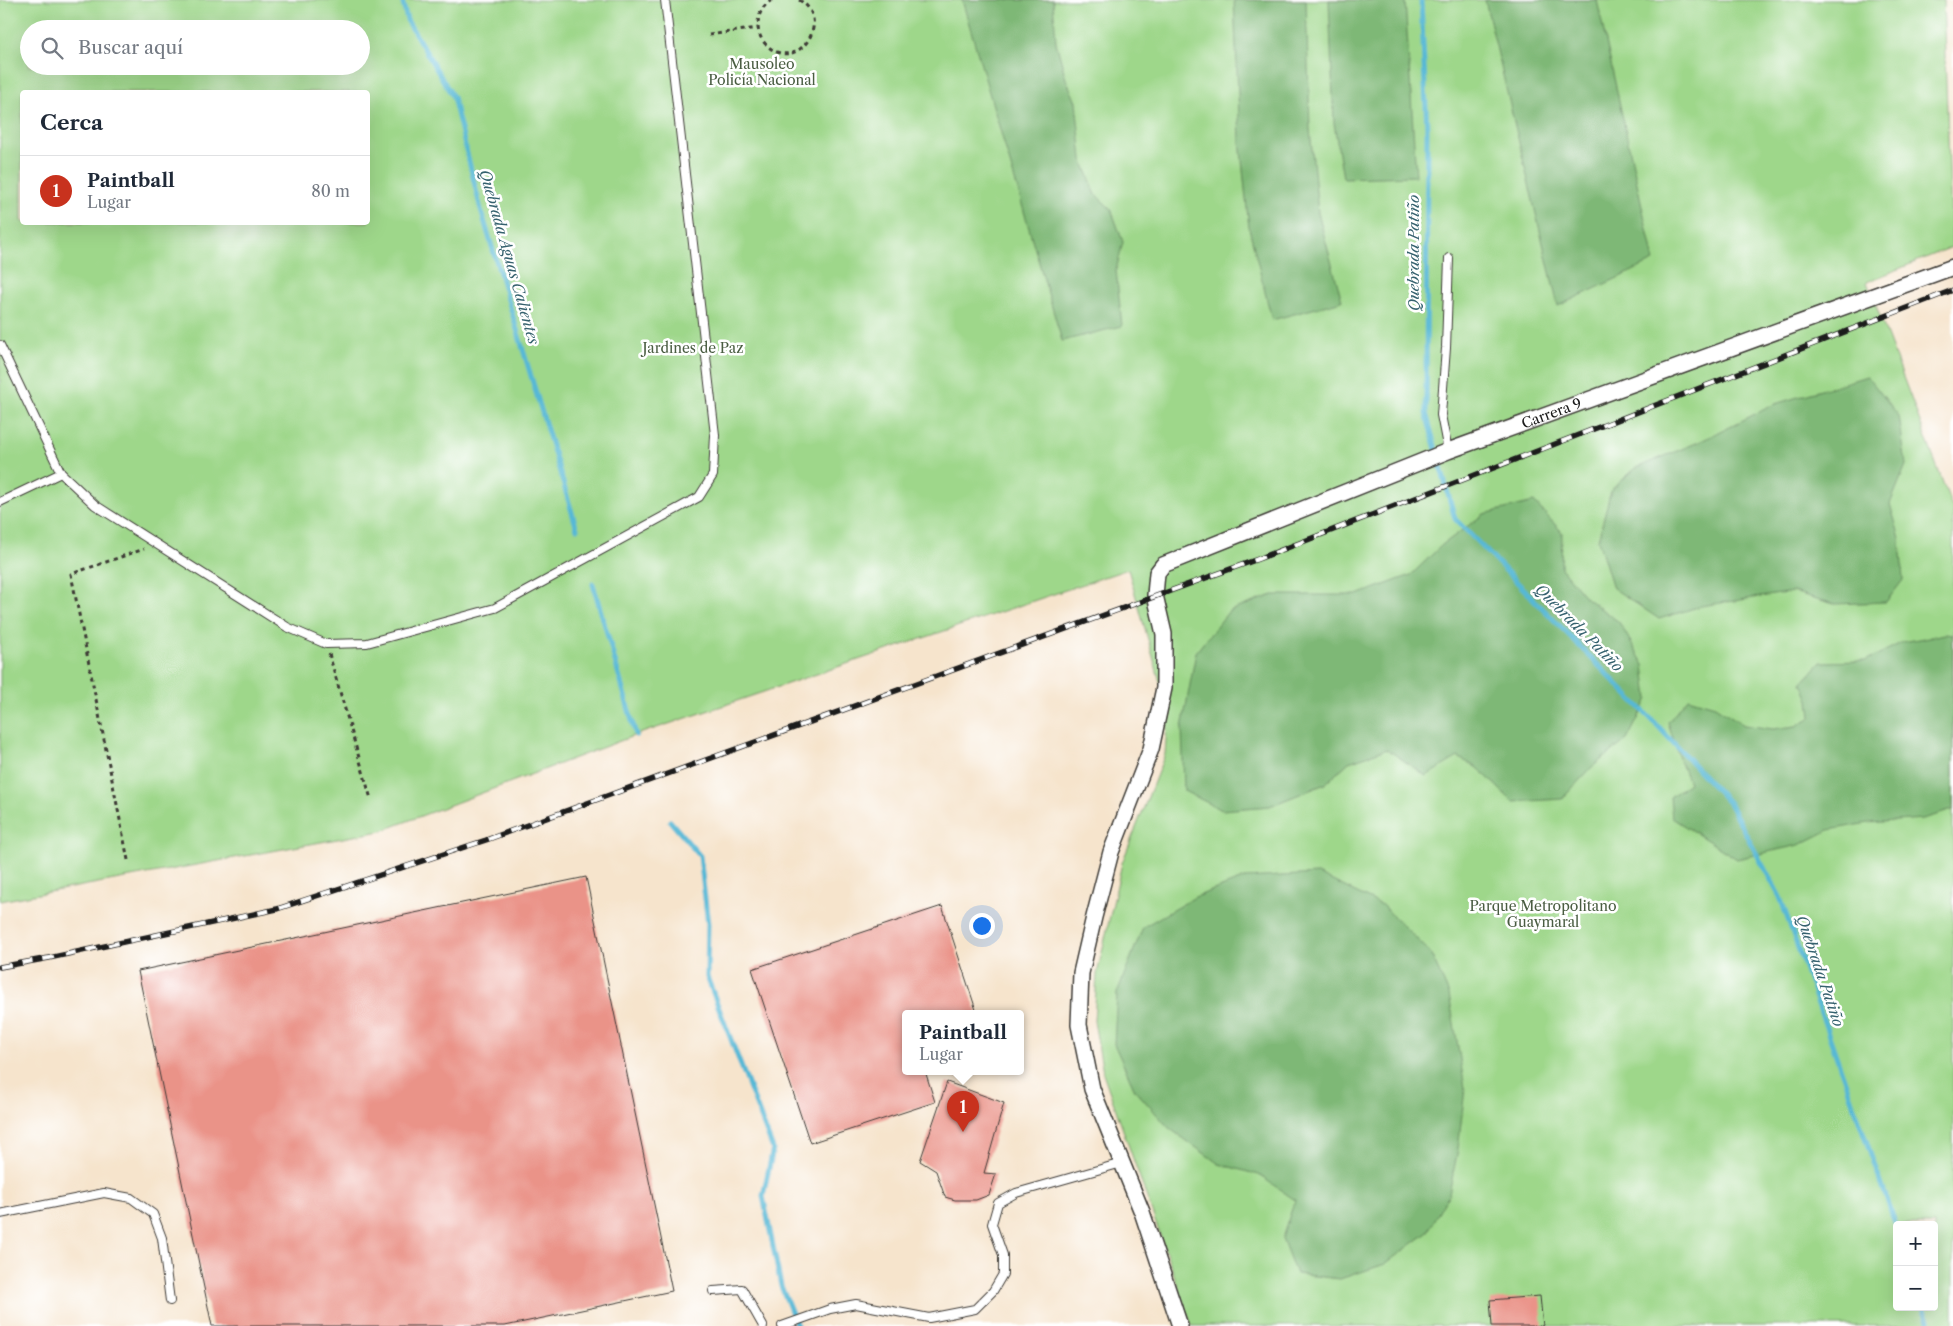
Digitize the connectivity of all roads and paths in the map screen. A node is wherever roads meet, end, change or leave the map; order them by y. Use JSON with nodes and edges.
{"nodes":[{"id":1,"x":664,"y":0,"type":"edge"},
{"id":2,"x":772,"y":0,"type":"edge"},
{"id":3,"x":799,"y":0,"type":"edge"},
{"id":4,"x":758,"y":28,"type":"junction"},
{"id":5,"x":709,"y":36,"type":"dead end"},
{"id":6,"x":1449,"y":258,"type":"dead end"},
{"id":7,"x":1953,"y":267,"type":"edge"},
{"id":8,"x":0,"y":346,"type":"edge"},
{"id":9,"x":1448,"y":451,"type":"junction"},
{"id":10,"x":61,"y":473,"type":"junction"},
{"id":11,"x":0,"y":502,"type":"edge"},
{"id":12,"x":156,"y":544,"type":"junction"},
{"id":13,"x":326,"y":644,"type":"junction"},
{"id":14,"x":371,"y":799,"type":"dead end"},
{"id":15,"x":128,"y":860,"type":"dead end"},
{"id":16,"x":1122,"y":1163,"type":"junction"},
{"id":17,"x":0,"y":1214,"type":"edge"},
{"id":18,"x":713,"y":1291,"type":"dead end"},
{"id":19,"x":170,"y":1301,"type":"dead end"},
{"id":20,"x":763,"y":1326,"type":"edge"},
{"id":21,"x":782,"y":1326,"type":"edge"},
{"id":22,"x":1180,"y":1326,"type":"edge"}],
"edges":[{"from":1,"to":13,"type":"lane"},
{"from":2,"to":4,"type":"path"},
{"from":3,"to":4,"type":"path"},
{"from":4,"to":5,"type":"path"},
{"from":6,"to":9,"type":"lane"},
{"from":7,"to":9,"type":"street","name":"Carrera 9"},
{"from":8,"to":10,"type":"lane"},
{"from":9,"to":16,"type":"street","name":"Carrera 9"},
{"from":10,"to":11,"type":"lane"},
{"from":10,"to":12,"type":"lane"},
{"from":12,"to":13,"type":"lane"},
{"from":12,"to":15,"type":"path"},
{"from":13,"to":14,"type":"path"},
{"from":16,"to":21,"type":"lane"},
{"from":16,"to":22,"type":"street"},
{"from":17,"to":19,"type":"lane"},
{"from":18,"to":20,"type":"lane"}]}
